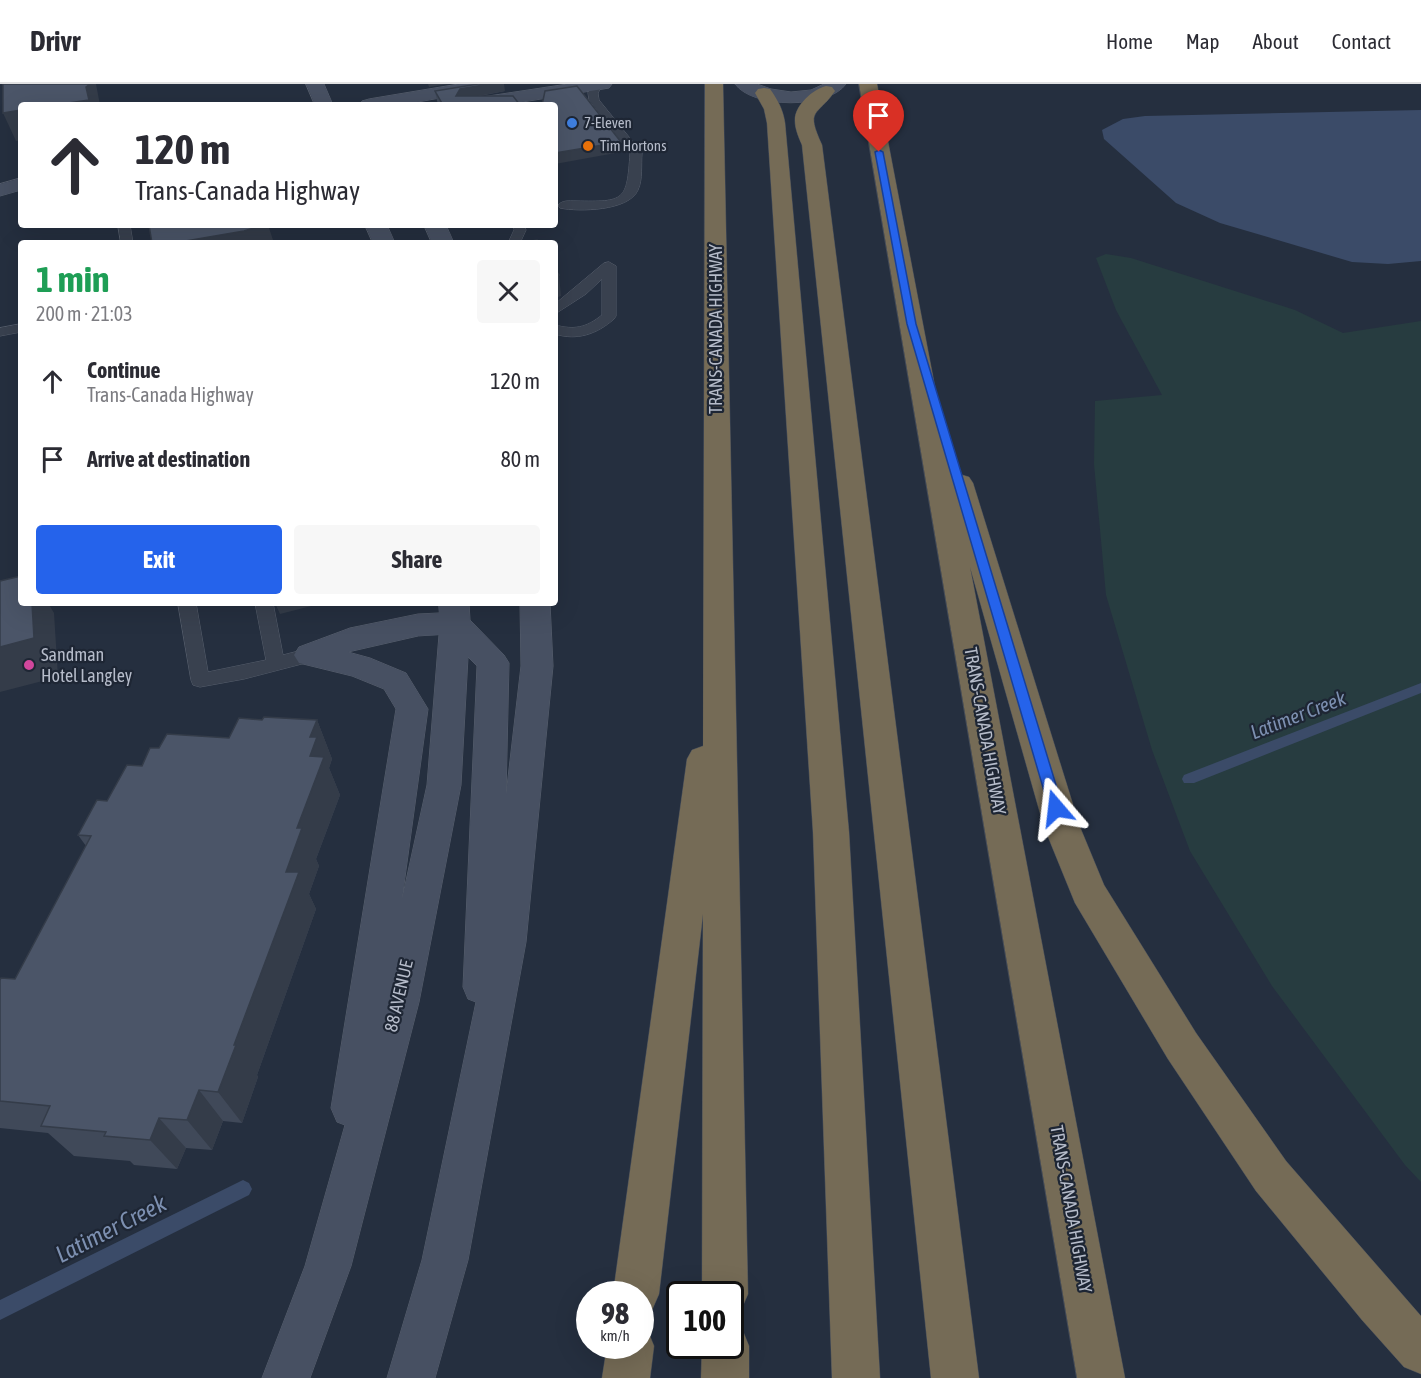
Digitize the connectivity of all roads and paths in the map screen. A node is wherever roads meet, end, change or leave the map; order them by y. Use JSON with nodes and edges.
{"nodes":[{"id":1,"x":315,"y":84,"type":"edge"},
{"id":2,"x":495,"y":84,"type":"edge"},
{"id":3,"x":603,"y":84,"type":"edge"},
{"id":4,"x":714,"y":84,"type":"edge"},
{"id":5,"x":868,"y":84,"type":"edge"},
{"id":6,"x":598,"y":85,"type":"edge"},
{"id":7,"x":835,"y":86,"type":"edge"},
{"id":8,"x":754,"y":89,"type":"edge"},
{"id":9,"x":371,"y":101,"type":"edge"},
{"id":10,"x":323,"y":102,"type":"edge"},
{"id":11,"x":488,"y":102,"type":"edge"},
{"id":12,"x":18,"y":172,"type":"edge"},
{"id":13,"x":0,"y":190,"type":"edge"},
{"id":14,"x":564,"y":205,"type":"dead end"},
{"id":15,"x":558,"y":308,"type":"edge"},
{"id":16,"x":911,"y":324,"type":"junction"},
{"id":17,"x":18,"y":329,"type":"edge"},
{"id":18,"x":558,"y":330,"type":"edge"},
{"id":19,"x":0,"y":332,"type":"edge"},
{"id":20,"x":188,"y":606,"type":"edge"},
{"id":21,"x":265,"y":606,"type":"edge"},
{"id":22,"x":535,"y":606,"type":"edge"},
{"id":23,"x":455,"y":613,"type":"edge"},
{"id":24,"x":720,"y":629,"type":"junction"},
{"id":25,"x":310,"y":655,"type":"junction"},
{"id":26,"x":276,"y":664,"type":"junction"},
{"id":27,"x":478,"y":1087,"type":"junction"},
{"id":28,"x":328,"y":1266,"type":"junction"},
{"id":29,"x":638,"y":1281,"type":"edge"},
{"id":30,"x":725,"y":1281,"type":"edge"},
{"id":31,"x":1421,"y":1350,"type":"edge"},
{"id":32,"x":628,"y":1359,"type":"edge"},
{"id":33,"x":725,"y":1359,"type":"edge"},
{"id":34,"x":286,"y":1378,"type":"edge"},
{"id":35,"x":411,"y":1378,"type":"edge"},
{"id":36,"x":626,"y":1378,"type":"edge"},
{"id":37,"x":725,"y":1378,"type":"edge"},
{"id":38,"x":856,"y":1378,"type":"edge"},
{"id":39,"x":955,"y":1378,"type":"edge"},
{"id":40,"x":1101,"y":1378,"type":"edge"}],
"edges":[{"from":1,"to":10,"type":"main road"},
{"from":2,"to":9,"type":"main road"},
{"from":3,"to":6,"type":"main road"},
{"from":4,"to":24,"type":"highway","name":"TRANS-CANADA HIGHWAY"},
{"from":5,"to":16,"type":"highway","name":"TRANS-CANADA HIGHWAY"},
{"from":6,"to":11,"type":"main road"},
{"from":6,"to":14,"type":"lane"},
{"from":7,"to":8,"type":"main road"},
{"from":7,"to":39,"type":"highway"},
{"from":8,"to":38,"type":"highway"},
{"from":12,"to":13,"type":"main road"},
{"from":15,"to":18,"type":"lane"},
{"from":16,"to":31,"type":"highway"},
{"from":16,"to":40,"type":"highway","name":"TRANS-CANADA HIGHWAY"},
{"from":17,"to":19,"type":"lane"},
{"from":20,"to":26,"type":"lane"},
{"from":21,"to":26,"type":"lane"},
{"from":22,"to":27,"type":"main road"},
{"from":23,"to":25,"type":"main road"},
{"from":23,"to":27,"type":"main road"},
{"from":23,"to":28,"type":"main road","name":"88 AVENUE"},
{"from":24,"to":29,"type":"highway"},
{"from":24,"to":30,"type":"highway","name":"TRANS-CANADA HIGHWAY"},
{"from":25,"to":26,"type":"lane"},
{"from":25,"to":28,"type":"main road"},
{"from":27,"to":35,"type":"main road"},
{"from":28,"to":34,"type":"main road","name":"88 AVENUE"},
{"from":32,"to":36,"type":"highway"},
{"from":33,"to":37,"type":"highway"}]}
